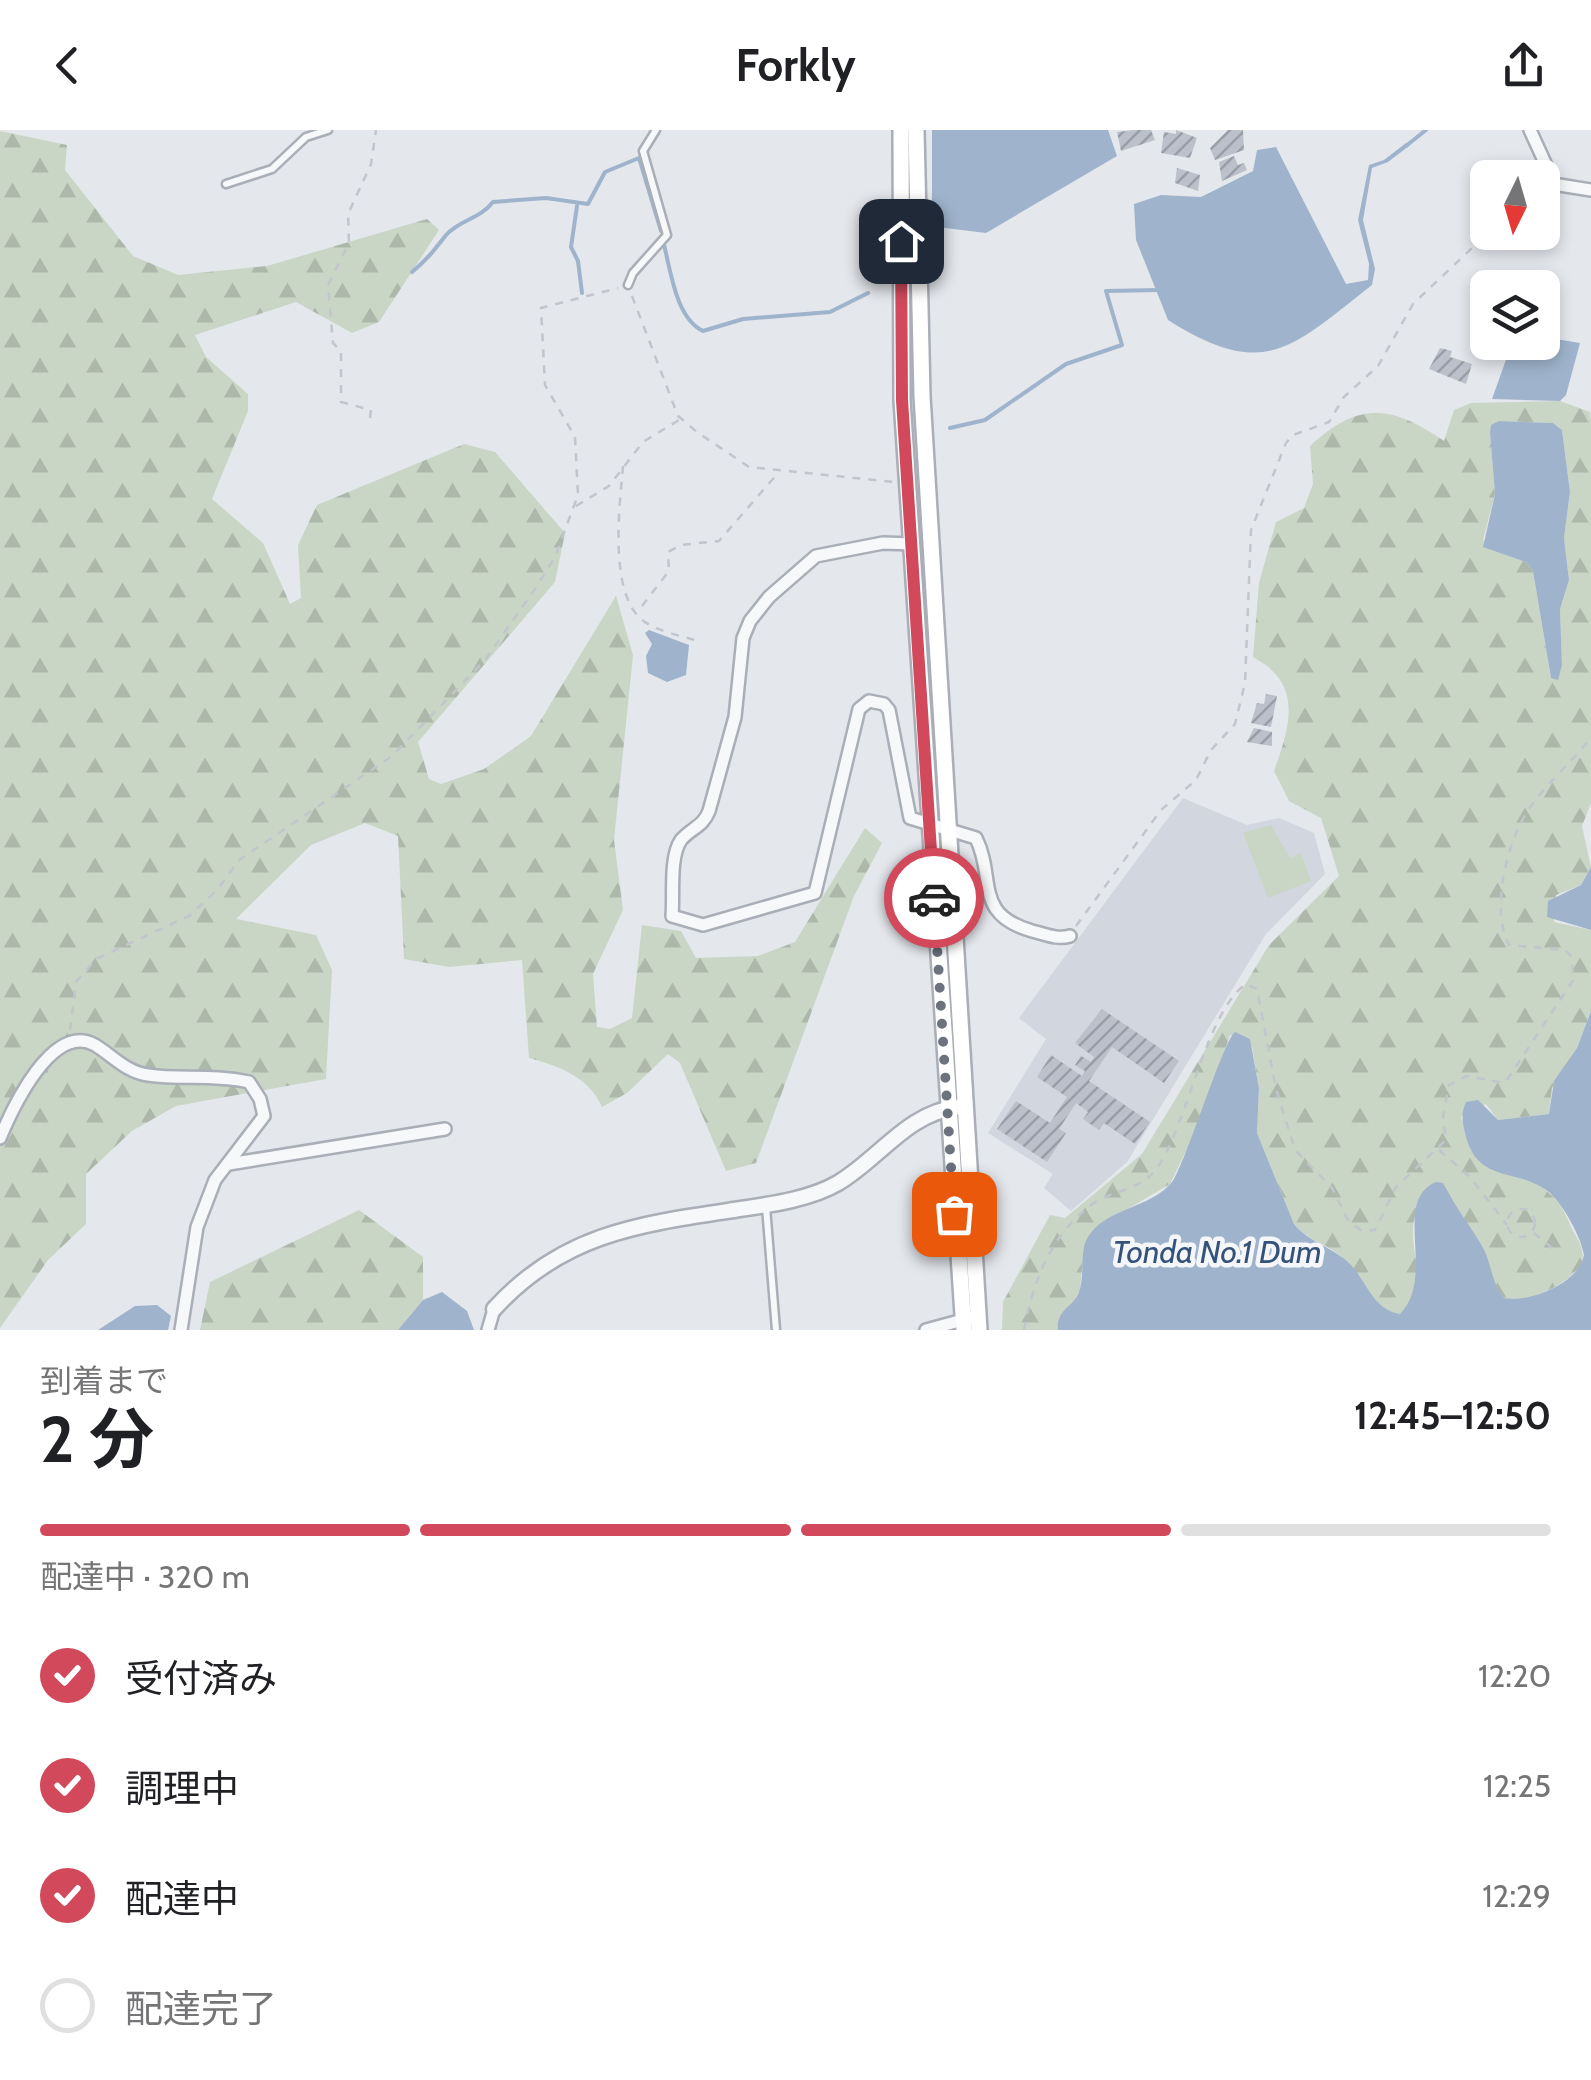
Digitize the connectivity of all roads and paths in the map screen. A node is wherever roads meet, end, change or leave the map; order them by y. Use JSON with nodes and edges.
{"nodes":[{"id":1,"x":328,"y":130,"type":"edge"},
{"id":2,"x":376,"y":130,"type":"edge"},
{"id":3,"x":656,"y":130,"type":"edge"},
{"id":4,"x":902,"y":130,"type":"edge"},
{"id":5,"x":916,"y":130,"type":"edge"},
{"id":6,"x":1530,"y":130,"type":"edge"},
{"id":7,"x":226,"y":184,"type":"dead end"},
{"id":8,"x":1591,"y":190,"type":"edge"},
{"id":9,"x":1470,"y":250,"type":"edge"},
{"id":10,"x":628,"y":285,"type":"junction"},
{"id":11,"x":370,"y":418,"type":"dead end"},
{"id":12,"x":681,"y":419,"type":"junction"},
{"id":13,"x":623,"y":466,"type":"junction"},
{"id":14,"x":779,"y":472,"type":"junction"},
{"id":15,"x":910,"y":484,"type":"junction"},
{"id":16,"x":574,"y":507,"type":"junction"},
{"id":17,"x":913,"y":544,"type":"junction"},
{"id":18,"x":642,"y":606,"type":"dead end"},
{"id":19,"x":702,"y":642,"type":"dead end"},
{"id":20,"x":1591,"y":737,"type":"edge"},
{"id":21,"x":929,"y":821,"type":"junction"},
{"id":22,"x":946,"y":828,"type":"junction"},
{"id":23,"x":1070,"y":936,"type":"joint"},
{"id":24,"x":69,"y":1042,"type":"junction"},
{"id":25,"x":955,"y":1107,"type":"junction"},
{"id":26,"x":445,"y":1129,"type":"dead end"},
{"id":27,"x":0,"y":1138,"type":"edge"},
{"id":28,"x":1439,"y":1150,"type":"junction"},
{"id":29,"x":229,"y":1164,"type":"junction"},
{"id":30,"x":766,"y":1206,"type":"junction"},
{"id":31,"x":1507,"y":1225,"type":"junction"},
{"id":32,"x":1532,"y":1231,"type":"junction"},
{"id":33,"x":1556,"y":1250,"type":"dead end"},
{"id":34,"x":494,"y":1309,"type":"joint"},
{"id":35,"x":970,"y":1324,"type":"edge"},
{"id":36,"x":182,"y":1330,"type":"edge"},
{"id":37,"x":488,"y":1330,"type":"edge"},
{"id":38,"x":776,"y":1330,"type":"edge"},
{"id":39,"x":926,"y":1330,"type":"edge"},
{"id":40,"x":1024,"y":1330,"type":"edge"}],
"edges":[{"from":1,"to":7,"type":"lane"},
{"from":2,"to":11,"type":"path"},
{"from":3,"to":10,"type":"lane"},
{"from":4,"to":15,"type":"main road"},
{"from":5,"to":22,"type":"main road"},
{"from":6,"to":8,"type":"street"},
{"from":9,"to":23,"type":"path"},
{"from":10,"to":12,"type":"path"},
{"from":10,"to":16,"type":"path"},
{"from":12,"to":13,"type":"path"},
{"from":12,"to":14,"type":"path"},
{"from":13,"to":16,"type":"path"},
{"from":13,"to":19,"type":"path"},
{"from":14,"to":15,"type":"path"},
{"from":14,"to":18,"type":"path"},
{"from":15,"to":17,"type":"main road"},
{"from":16,"to":24,"type":"path"},
{"from":17,"to":21,"type":"main road"},
{"from":17,"to":21,"type":"street"},
{"from":20,"to":28,"type":"path"},
{"from":21,"to":22,"type":"street"},
{"from":21,"to":25,"type":"main road"},
{"from":22,"to":23,"type":"street"},
{"from":22,"to":25,"type":"main road"},
{"from":24,"to":27,"type":"street"},
{"from":24,"to":29,"type":"street"},
{"from":25,"to":30,"type":"street"},
{"from":25,"to":35,"type":"main road"},
{"from":26,"to":29,"type":"street"},
{"from":28,"to":31,"type":"path"},
{"from":28,"to":40,"type":"path"},
{"from":29,"to":36,"type":"street"},
{"from":30,"to":34,"type":"street"},
{"from":30,"to":38,"type":"lane"},
{"from":31,"to":32,"type":"path"},
{"from":31,"to":32,"type":"path"},
{"from":32,"to":33,"type":"path"},
{"from":34,"to":37,"type":"street"},
{"from":35,"to":39,"type":"street"}]}
